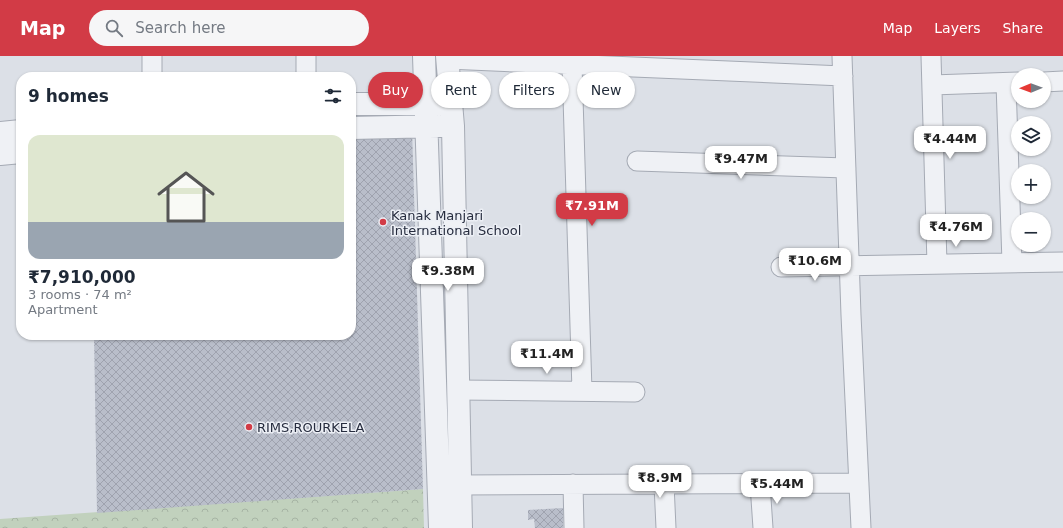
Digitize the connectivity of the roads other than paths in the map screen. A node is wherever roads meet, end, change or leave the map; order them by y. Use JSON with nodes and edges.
{"nodes":[{"id":1,"x":152,"y":56,"type":"edge"},
{"id":2,"x":306,"y":56,"type":"edge"},
{"id":3,"x":424,"y":56,"type":"edge"},
{"id":4,"x":842,"y":56,"type":"edge"},
{"id":5,"x":931,"y":56,"type":"edge"},
{"id":6,"x":447,"y":58,"type":"edge"},
{"id":7,"x":572,"y":65,"type":"junction"},
{"id":8,"x":152,"y":72,"type":"edge"},
{"id":9,"x":306,"y":72,"type":"edge"},
{"id":10,"x":843,"y":76,"type":"junction"},
{"id":11,"x":1063,"y":81,"type":"edge"},
{"id":12,"x":1051,"y":82,"type":"edge"},
{"id":13,"x":1011,"y":83,"type":"edge"},
{"id":14,"x":932,"y":85,"type":"junction"},
{"id":15,"x":356,"y":104,"type":"edge"},
{"id":16,"x":425,"y":104,"type":"junction"},
{"id":17,"x":1012,"y":108,"type":"edge"},
{"id":18,"x":452,"y":115,"type":"junction"},
{"id":19,"x":426,"y":126,"type":"junction"},
{"id":20,"x":356,"y":128,"type":"edge"},
{"id":21,"x":16,"y":131,"type":"edge"},
{"id":22,"x":0,"y":133,"type":"edge"},
{"id":23,"x":16,"y":152,"type":"edge"},
{"id":24,"x":0,"y":154,"type":"edge"},
{"id":25,"x":637,"y":161,"type":"dead end"},
{"id":26,"x":846,"y":168,"type":"junction"},
{"id":27,"x":1063,"y":262,"type":"edge"},
{"id":28,"x":1012,"y":263,"type":"junction"},
{"id":29,"x":937,"y":264,"type":"junction"},
{"id":30,"x":849,"y":265,"type":"junction"},
{"id":31,"x":780,"y":267,"type":"dead end"},
{"id":32,"x":458,"y":390,"type":"junction"},
{"id":33,"x":582,"y":391,"type":"junction"},
{"id":34,"x":635,"y":392,"type":"dead end"},
{"id":35,"x":859,"y":483,"type":"junction"},
{"id":36,"x":460,"y":484,"type":"junction"},
{"id":37,"x":573,"y":484,"type":"junction"},
{"id":38,"x":664,"y":484,"type":"junction"},
{"id":39,"x":760,"y":484,"type":"junction"},
{"id":40,"x":440,"y":528,"type":"edge"},
{"id":41,"x":461,"y":528,"type":"edge"},
{"id":42,"x":574,"y":528,"type":"edge"},
{"id":43,"x":666,"y":528,"type":"edge"},
{"id":44,"x":763,"y":528,"type":"edge"},
{"id":45,"x":861,"y":528,"type":"edge"}],
"edges":[{"from":1,"to":8,"type":"street"},
{"from":2,"to":9,"type":"street"},
{"from":3,"to":16,"type":"street"},
{"from":4,"to":10,"type":"street"},
{"from":5,"to":14,"type":"street"},
{"from":6,"to":7,"type":"street"},
{"from":6,"to":18,"type":"street"},
{"from":7,"to":10,"type":"street"},
{"from":7,"to":33,"type":"street"},
{"from":10,"to":26,"type":"street"},
{"from":11,"to":12,"type":"street"},
{"from":13,"to":14,"type":"street"},
{"from":14,"to":29,"type":"street"},
{"from":15,"to":16,"type":"street"},
{"from":16,"to":18,"type":"street"},
{"from":16,"to":19,"type":"street"},
{"from":17,"to":28,"type":"street"},
{"from":18,"to":19,"type":"street"},
{"from":18,"to":32,"type":"street"},
{"from":19,"to":20,"type":"street"},
{"from":19,"to":40,"type":"street"},
{"from":21,"to":22,"type":"street"},
{"from":23,"to":24,"type":"street"},
{"from":25,"to":26,"type":"street"},
{"from":26,"to":30,"type":"street"},
{"from":27,"to":28,"type":"street"},
{"from":28,"to":29,"type":"street"},
{"from":29,"to":30,"type":"street"},
{"from":30,"to":31,"type":"street"},
{"from":30,"to":35,"type":"street"},
{"from":32,"to":33,"type":"street"},
{"from":32,"to":36,"type":"street"},
{"from":33,"to":34,"type":"street"},
{"from":35,"to":39,"type":"street"},
{"from":35,"to":45,"type":"street"},
{"from":36,"to":37,"type":"street"},
{"from":36,"to":41,"type":"street"},
{"from":37,"to":38,"type":"street"},
{"from":37,"to":42,"type":"street"},
{"from":38,"to":39,"type":"street"},
{"from":38,"to":43,"type":"street"},
{"from":39,"to":44,"type":"street"}]}
